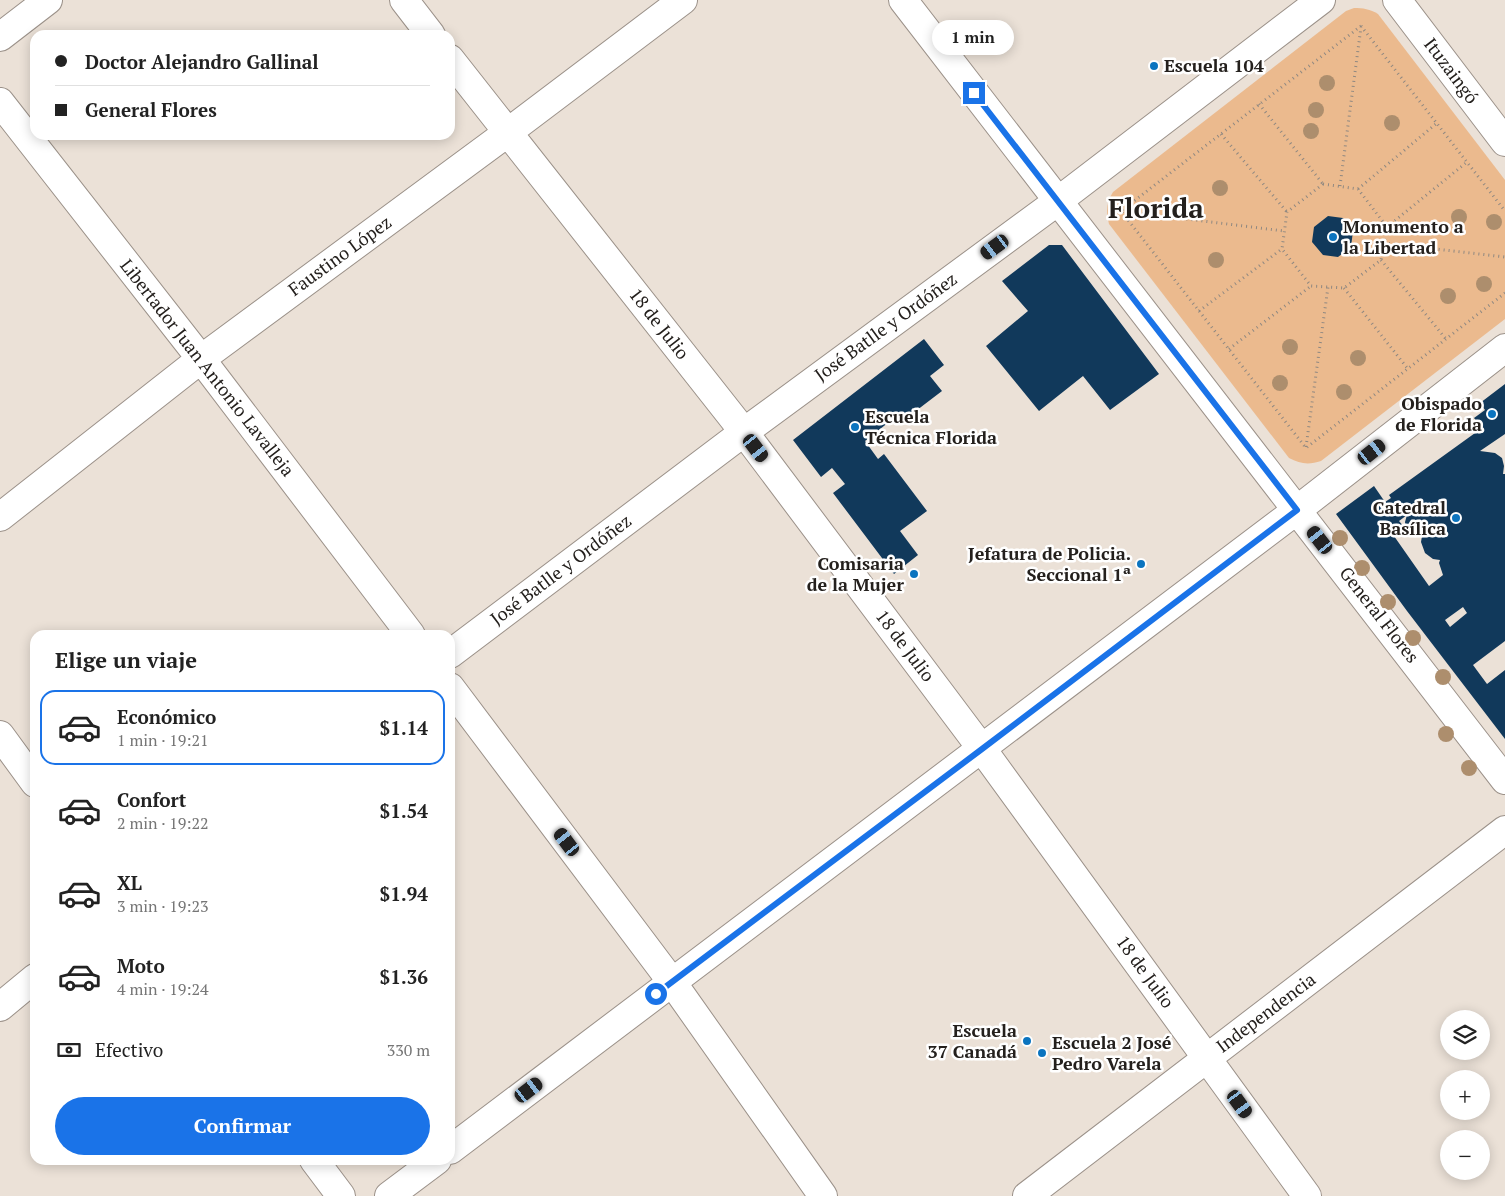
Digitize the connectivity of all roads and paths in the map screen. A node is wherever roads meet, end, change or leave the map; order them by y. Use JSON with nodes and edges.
{"nodes":[{"id":1,"x":48,"y":0,"type":"edge"},
{"id":2,"x":404,"y":0,"type":"edge"},
{"id":3,"x":683,"y":0,"type":"edge"},
{"id":4,"x":903,"y":0,"type":"edge"},
{"id":5,"x":1321,"y":0,"type":"edge"},
{"id":6,"x":1397,"y":0,"type":"edge"},
{"id":7,"x":1361,"y":26,"type":"junction"},
{"id":8,"x":427,"y":30,"type":"edge"},
{"id":9,"x":0,"y":37,"type":"edge"},
{"id":10,"x":455,"y":65,"type":"edge"},
{"id":11,"x":0,"y":102,"type":"edge"},
{"id":12,"x":1259,"y":104,"type":"junction"},
{"id":13,"x":1437,"y":123,"type":"junction"},
{"id":14,"x":507,"y":133,"type":"junction"},
{"id":15,"x":1221,"y":134,"type":"junction"},
{"id":16,"x":1505,"y":142,"type":"edge"},
{"id":17,"x":1467,"y":162,"type":"junction"},
{"id":18,"x":1323,"y":184,"type":"junction"},
{"id":19,"x":1340,"y":186,"type":"junction"},
{"id":20,"x":1358,"y":189,"type":"junction"},
{"id":21,"x":1058,"y":201,"type":"junction"},
{"id":22,"x":1121,"y":211,"type":"junction"},
{"id":23,"x":1505,"y":211,"type":"edge"},
{"id":24,"x":1287,"y":212,"type":"junction"},
{"id":25,"x":1387,"y":227,"type":"junction"},
{"id":26,"x":1284,"y":230,"type":"junction"},
{"id":27,"x":1384,"y":243,"type":"junction"},
{"id":28,"x":1282,"y":249,"type":"junction"},
{"id":29,"x":1505,"y":258,"type":"edge"},
{"id":30,"x":1381,"y":260,"type":"junction"},
{"id":31,"x":1311,"y":286,"type":"junction"},
{"id":32,"x":1328,"y":287,"type":"junction"},
{"id":33,"x":1344,"y":288,"type":"junction"},
{"id":34,"x":1505,"y":293,"type":"edge"},
{"id":35,"x":1199,"y":311,"type":"junction"},
{"id":36,"x":1446,"y":339,"type":"junction"},
{"id":37,"x":1505,"y":348,"type":"edge"},
{"id":38,"x":1229,"y":349,"type":"junction"},
{"id":39,"x":201,"y":359,"type":"junction"},
{"id":40,"x":1408,"y":368,"type":"junction"},
{"id":41,"x":744,"y":432,"type":"junction"},
{"id":42,"x":1306,"y":448,"type":"junction"},
{"id":43,"x":1297,"y":510,"type":"junction"},
{"id":44,"x":0,"y":517,"type":"edge"},
{"id":45,"x":407,"y":630,"type":"edge"},
{"id":46,"x":455,"y":650,"type":"edge"},
{"id":47,"x":455,"y":694,"type":"edge"},
{"id":48,"x":0,"y":735,"type":"edge"},
{"id":49,"x":982,"y":749,"type":"junction"},
{"id":50,"x":30,"y":776,"type":"edge"},
{"id":51,"x":1505,"y":780,"type":"edge"},
{"id":52,"x":1505,"y":830,"type":"edge"},
{"id":53,"x":30,"y":982,"type":"edge"},
{"id":54,"x":672,"y":982,"type":"junction"},
{"id":55,"x":0,"y":1007,"type":"edge"},
{"id":56,"x":1207,"y":1058,"type":"junction"},
{"id":57,"x":455,"y":1146,"type":"edge"},
{"id":58,"x":318,"y":1165,"type":"edge"},
{"id":59,"x":430,"y":1165,"type":"edge"},
{"id":60,"x":341,"y":1196,"type":"edge"},
{"id":61,"x":389,"y":1196,"type":"edge"},
{"id":62,"x":823,"y":1196,"type":"edge"},
{"id":63,"x":1027,"y":1196,"type":"edge"},
{"id":64,"x":1307,"y":1196,"type":"edge"}],
"edges":[{"from":1,"to":9,"type":"street"},
{"from":2,"to":8,"type":"street"},
{"from":3,"to":14,"type":"street","name":"Faustino López"},
{"from":4,"to":21,"type":"street","name":"General Flores"},
{"from":5,"to":21,"type":"street","name":"José Batlle y Ordóñez"},
{"from":6,"to":16,"type":"street","name":"Ituzaingó"},
{"from":7,"to":12,"type":"path"},
{"from":7,"to":13,"type":"path"},
{"from":7,"to":19,"type":"path"},
{"from":10,"to":14,"type":"street","name":"18 de Julio"},
{"from":11,"to":39,"type":"street","name":"Libertador Juan Antonio Lavalleja"},
{"from":12,"to":15,"type":"path"},
{"from":12,"to":18,"type":"path"},
{"from":13,"to":17,"type":"path"},
{"from":13,"to":20,"type":"path"},
{"from":14,"to":39,"type":"street","name":"Faustino López"},
{"from":14,"to":41,"type":"street","name":"18 de Julio"},
{"from":15,"to":22,"type":"path"},
{"from":15,"to":24,"type":"path"},
{"from":17,"to":23,"type":"path"},
{"from":17,"to":25,"type":"path"},
{"from":18,"to":19,"type":"path"},
{"from":18,"to":24,"type":"path"},
{"from":19,"to":20,"type":"path"},
{"from":20,"to":25,"type":"path"},
{"from":21,"to":41,"type":"street","name":"José Batlle y Ordóñez"},
{"from":21,"to":43,"type":"street","name":"General Flores"},
{"from":22,"to":26,"type":"path"},
{"from":22,"to":35,"type":"path"},
{"from":24,"to":26,"type":"path"},
{"from":25,"to":27,"type":"path"},
{"from":26,"to":28,"type":"path"},
{"from":27,"to":29,"type":"path"},
{"from":27,"to":30,"type":"path"},
{"from":28,"to":31,"type":"path"},
{"from":28,"to":35,"type":"path"},
{"from":30,"to":33,"type":"path"},
{"from":30,"to":36,"type":"path"},
{"from":31,"to":32,"type":"path"},
{"from":31,"to":38,"type":"path"},
{"from":32,"to":33,"type":"path"},
{"from":32,"to":42,"type":"path"},
{"from":33,"to":40,"type":"path"},
{"from":34,"to":36,"type":"path"},
{"from":35,"to":38,"type":"path"},
{"from":36,"to":40,"type":"path"},
{"from":37,"to":43,"type":"street"},
{"from":38,"to":42,"type":"path"},
{"from":39,"to":44,"type":"street","name":"Faustino López"},
{"from":39,"to":45,"type":"street","name":"Libertador Juan Antonio Lavalleja"},
{"from":40,"to":42,"type":"path"},
{"from":41,"to":46,"type":"street","name":"José Batlle y Ordóñez"},
{"from":41,"to":49,"type":"street","name":"18 de Julio"},
{"from":43,"to":49,"type":"street"},
{"from":43,"to":51,"type":"street","name":"General Flores"},
{"from":47,"to":54,"type":"street"},
{"from":48,"to":50,"type":"street"},
{"from":49,"to":54,"type":"street"},
{"from":49,"to":56,"type":"street","name":"18 de Julio"},
{"from":52,"to":56,"type":"street","name":"Independencia"},
{"from":53,"to":55,"type":"street"},
{"from":54,"to":57,"type":"street"},
{"from":54,"to":62,"type":"street"},
{"from":56,"to":63,"type":"street","name":"Independencia"},
{"from":56,"to":64,"type":"street","name":"18 de Julio"},
{"from":58,"to":60,"type":"street"},
{"from":59,"to":61,"type":"street"}]}
